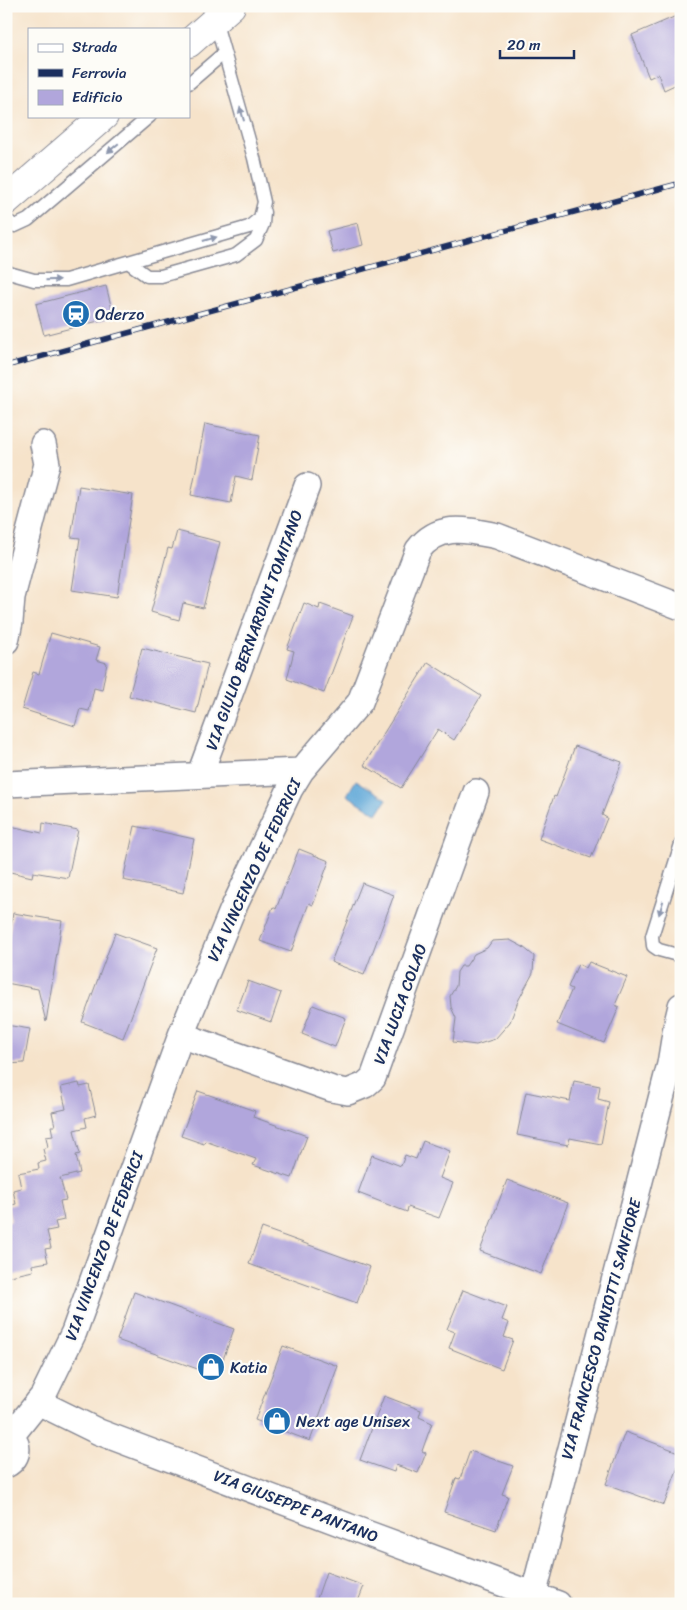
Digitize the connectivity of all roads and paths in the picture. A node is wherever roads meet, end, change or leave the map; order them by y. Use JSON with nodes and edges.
{"nodes":[{"id":1,"x":223,"y":13,"type":"edge"},
{"id":2,"x":190,"y":42,"type":"edge"},
{"id":3,"x":224,"y":53,"type":"junction"},
{"id":4,"x":190,"y":82,"type":"edge"},
{"id":5,"x":102,"y":118,"type":"edge"},
{"id":6,"x":148,"y":118,"type":"edge"},
{"id":7,"x":6,"y":201,"type":"edge"},
{"id":8,"x":264,"y":202,"type":"junction"},
{"id":9,"x":6,"y":220,"type":"edge"},
{"id":10,"x":128,"y":262,"type":"junction"},
{"id":11,"x":6,"y":270,"type":"edge"},
{"id":12,"x":43,"y":444,"type":"dead end"},
{"id":13,"x":307,"y":486,"type":"dead end"},
{"id":14,"x":681,"y":607,"type":"edge"},
{"id":15,"x":6,"y":641,"type":"edge"},
{"id":16,"x":301,"y":771,"type":"junction"},
{"id":17,"x":200,"y":774,"type":"junction"},
{"id":18,"x":6,"y":784,"type":"edge"},
{"id":19,"x":476,"y":792,"type":"dead end"},
{"id":20,"x":681,"y":844,"type":"edge"},
{"id":21,"x":681,"y":956,"type":"edge"},
{"id":22,"x":681,"y":1006,"type":"edge"},
{"id":23,"x":181,"y":1036,"type":"junction"},
{"id":24,"x":675,"y":1054,"type":"edge"},
{"id":25,"x":38,"y":1402,"type":"junction"},
{"id":26,"x":9,"y":1435,"type":"edge"},
{"id":27,"x":6,"y":1465,"type":"edge"},
{"id":28,"x":532,"y":1599,"type":"edge"},
{"id":29,"x":558,"y":1604,"type":"edge"}],
"edges":[{"from":1,"to":2,"type":"street"},
{"from":1,"to":3,"type":"lane"},
{"from":3,"to":4,"type":"lane"},
{"from":8,"to":3,"type":"lane","one_way":true},
{"from":5,"to":7,"type":"street"},
{"from":6,"to":9,"type":"lane","one_way":true},
{"from":10,"to":8,"type":"lane","one_way":true},
{"from":8,"to":10,"type":"lane"},
{"from":11,"to":10,"type":"lane","one_way":true},
{"from":12,"to":15,"type":"street"},
{"from":13,"to":17,"type":"street","name":"VIA GIULIO BERNARDINI TOMITANO"},
{"from":14,"to":16,"type":"street","name":"VIA VINCENZO DE FEDERICI"},
{"from":16,"to":17,"type":"street","name":"VIA GIULIO BERNARDINI TOMITANO"},
{"from":16,"to":23,"type":"street","name":"VIA VINCENZO DE FEDERICI"},
{"from":17,"to":18,"type":"street","name":"VIA GIULIO BERNARDINI TOMITANO"},
{"from":19,"to":23,"type":"street","name":"VIA LUCIA COLAO"},
{"from":20,"to":21,"type":"lane","one_way":true},
{"from":22,"to":24,"type":"street","name":"VIA FRANCESCO DANIOTTI SANFIORE"},
{"from":23,"to":25,"type":"street","name":"VIA VINCENZO DE FEDERICI"},
{"from":24,"to":28,"type":"street","name":"VIA FRANCESCO DANIOTTI SANFIORE"},
{"from":25,"to":26,"type":"street","name":"VIA VINCENZO DE FEDERICI"},
{"from":25,"to":28,"type":"street","name":"VIA GIUSEPPE PANTANO"},
{"from":26,"to":27,"type":"street"},
{"from":28,"to":29,"type":"street","name":"VIA GIUSEPPE PANTANO"}]}
